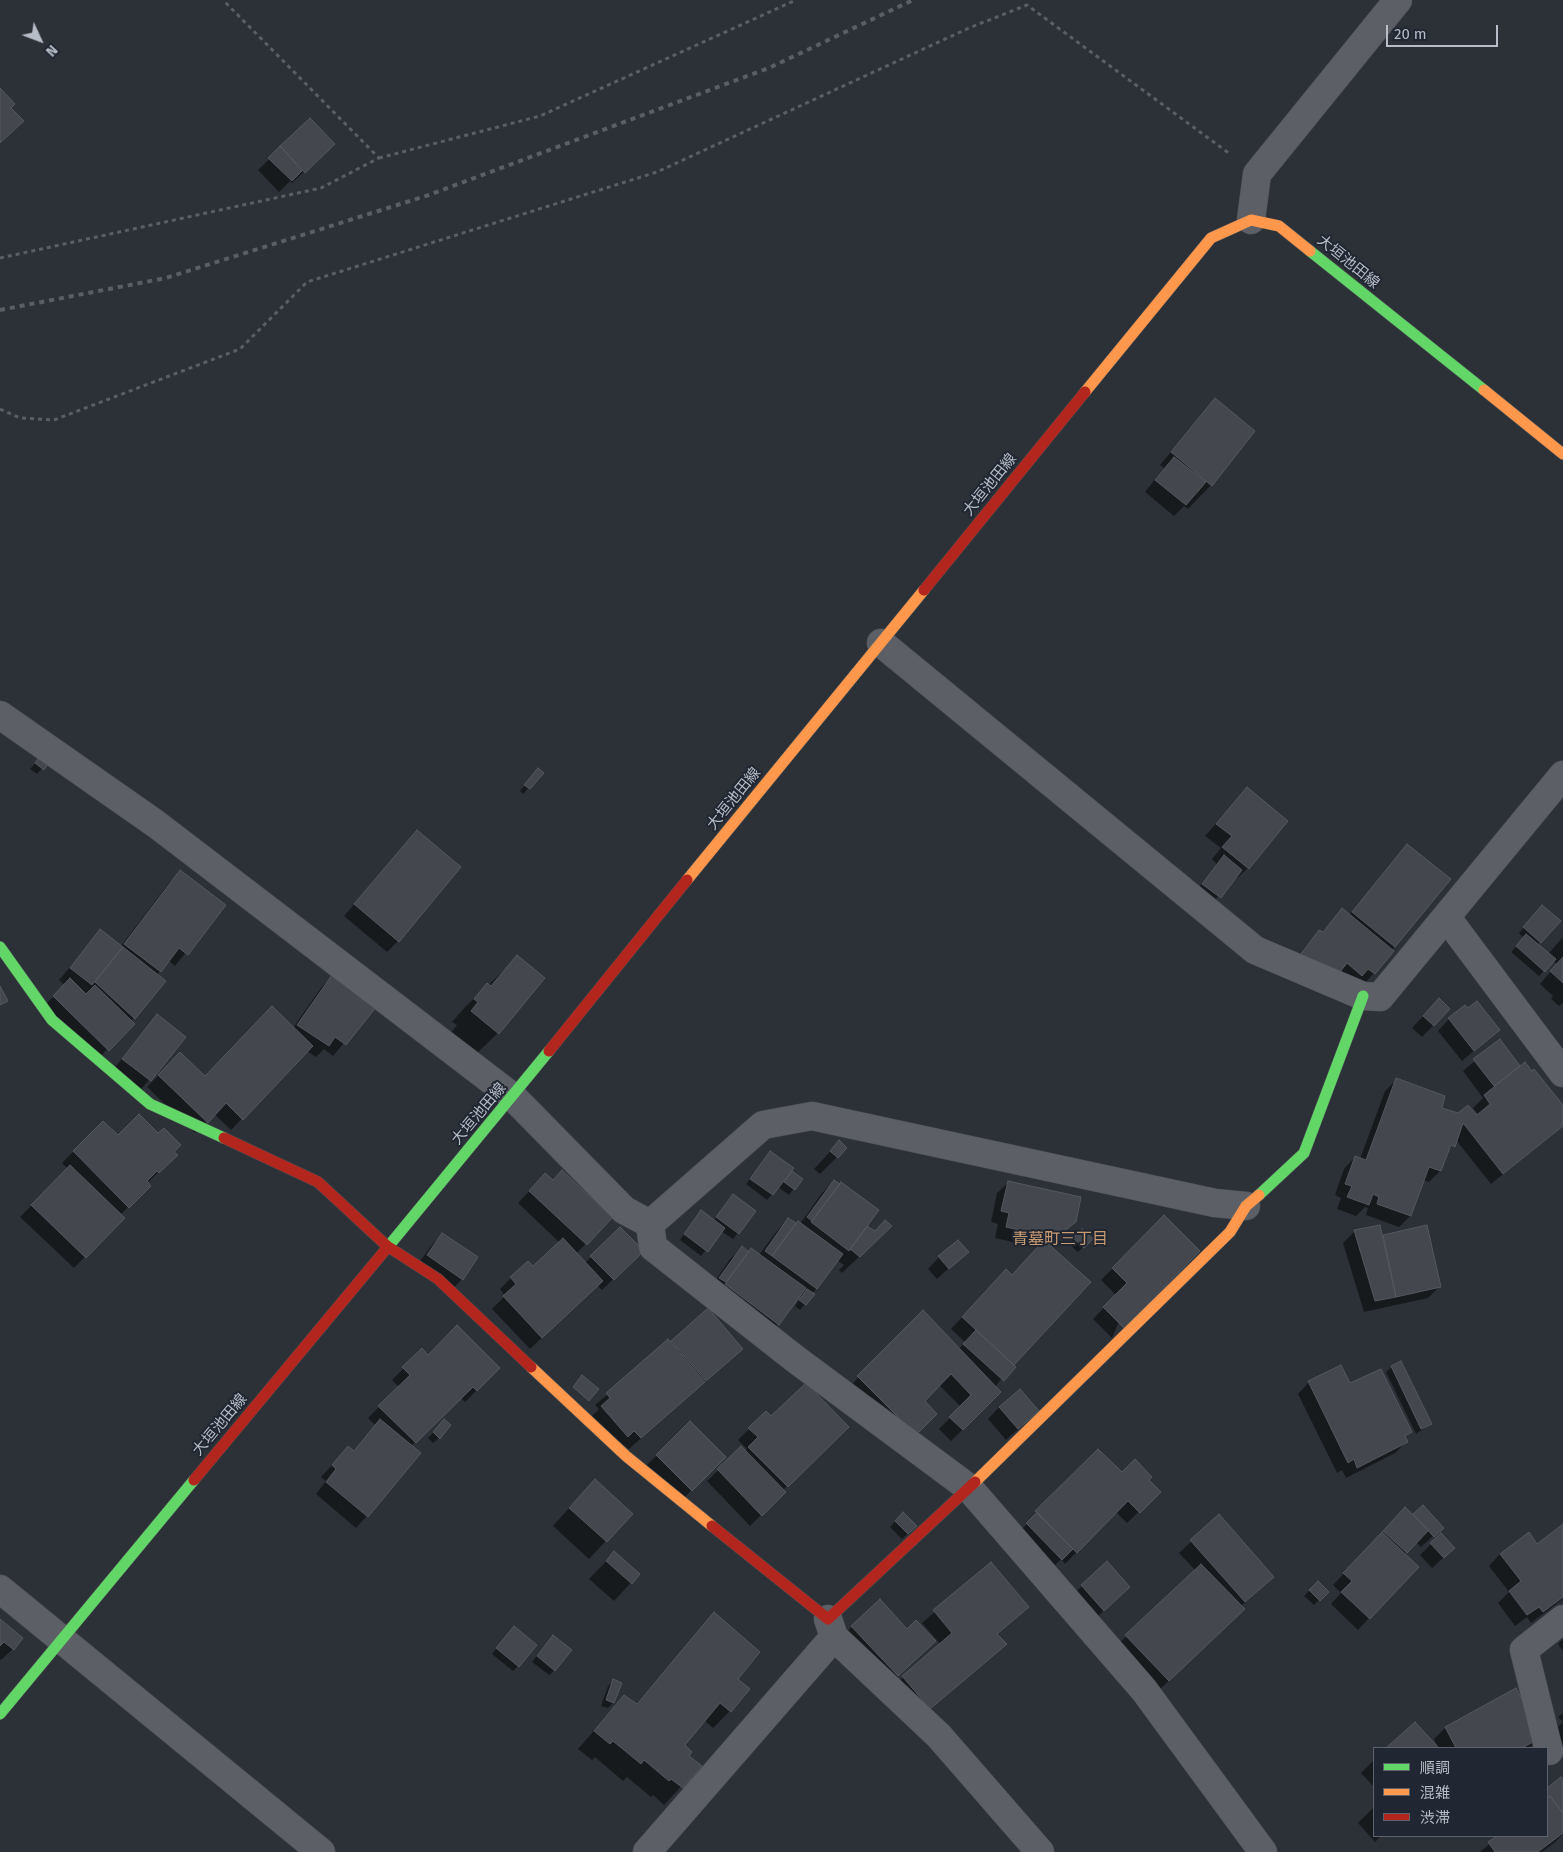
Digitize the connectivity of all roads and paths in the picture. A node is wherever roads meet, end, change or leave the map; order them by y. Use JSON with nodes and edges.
{"nodes":[{"id":1,"x":223,"y":0,"type":"edge"},
{"id":2,"x":796,"y":0,"type":"edge"},
{"id":3,"x":1398,"y":0,"type":"edge"},
{"id":4,"x":379,"y":158,"type":"junction"},
{"id":5,"x":1257,"y":174,"type":"junction"},
{"id":6,"x":1251,"y":220,"type":"junction"},
{"id":7,"x":0,"y":258,"type":"edge"},
{"id":8,"x":0,"y":409,"type":"edge"},
{"id":9,"x":1563,"y":454,"type":"edge"},
{"id":10,"x":881,"y":643,"type":"junction"},
{"id":11,"x":0,"y":715,"type":"edge"},
{"id":12,"x":1563,"y":775,"type":"edge"},
{"id":13,"x":1447,"y":918,"type":"junction"},
{"id":14,"x":0,"y":947,"type":"edge"},
{"id":15,"x":1363,"y":996,"type":"junction"},
{"id":16,"x":1563,"y":1073,"type":"edge"},
{"id":17,"x":513,"y":1097,"type":"junction"},
{"id":18,"x":1246,"y":1206,"type":"junction"},
{"id":19,"x":650,"y":1224,"type":"junction"},
{"id":20,"x":387,"y":1246,"type":"junction"},
{"id":21,"x":969,"y":1488,"type":"junction"},
{"id":22,"x":0,"y":1589,"type":"edge"},
{"id":23,"x":1563,"y":1619,"type":"edge"},
{"id":24,"x":831,"y":1628,"type":"junction"},
{"id":25,"x":61,"y":1640,"type":"junction"},
{"id":26,"x":0,"y":1714,"type":"edge"},
{"id":27,"x":1549,"y":1751,"type":"dead end"},
{"id":28,"x":320,"y":1852,"type":"edge"},
{"id":29,"x":647,"y":1852,"type":"edge"},
{"id":30,"x":1040,"y":1852,"type":"edge"},
{"id":31,"x":1263,"y":1852,"type":"edge"}],
"edges":[{"from":1,"to":4,"type":"path"},
{"from":2,"to":4,"type":"path"},
{"from":3,"to":5,"type":"street"},
{"from":4,"to":7,"type":"path"},
{"from":5,"to":6,"type":"street"},
{"from":5,"to":8,"type":"path"},
{"from":6,"to":9,"type":"main road","name":"大垣池田線"},
{"from":6,"to":10,"type":"main road","name":"大垣池田線"},
{"from":10,"to":15,"type":"street"},
{"from":10,"to":17,"type":"main road","name":"大垣池田線"},
{"from":11,"to":17,"type":"street"},
{"from":12,"to":13,"type":"street"},
{"from":13,"to":15,"type":"street"},
{"from":13,"to":16,"type":"street"},
{"from":14,"to":20,"type":"main road"},
{"from":15,"to":18,"type":"main road"},
{"from":17,"to":19,"type":"street"},
{"from":17,"to":20,"type":"main road","name":"大垣池田線"},
{"from":18,"to":19,"type":"street"},
{"from":18,"to":21,"type":"main road"},
{"from":19,"to":21,"type":"street"},
{"from":20,"to":24,"type":"main road"},
{"from":20,"to":25,"type":"main road","name":"大垣池田線"},
{"from":21,"to":24,"type":"main road"},
{"from":21,"to":31,"type":"street"},
{"from":22,"to":25,"type":"street"},
{"from":23,"to":27,"type":"street"},
{"from":24,"to":29,"type":"street"},
{"from":24,"to":30,"type":"street"},
{"from":25,"to":26,"type":"main road","name":"大垣池田線"},
{"from":25,"to":28,"type":"street"}]}
